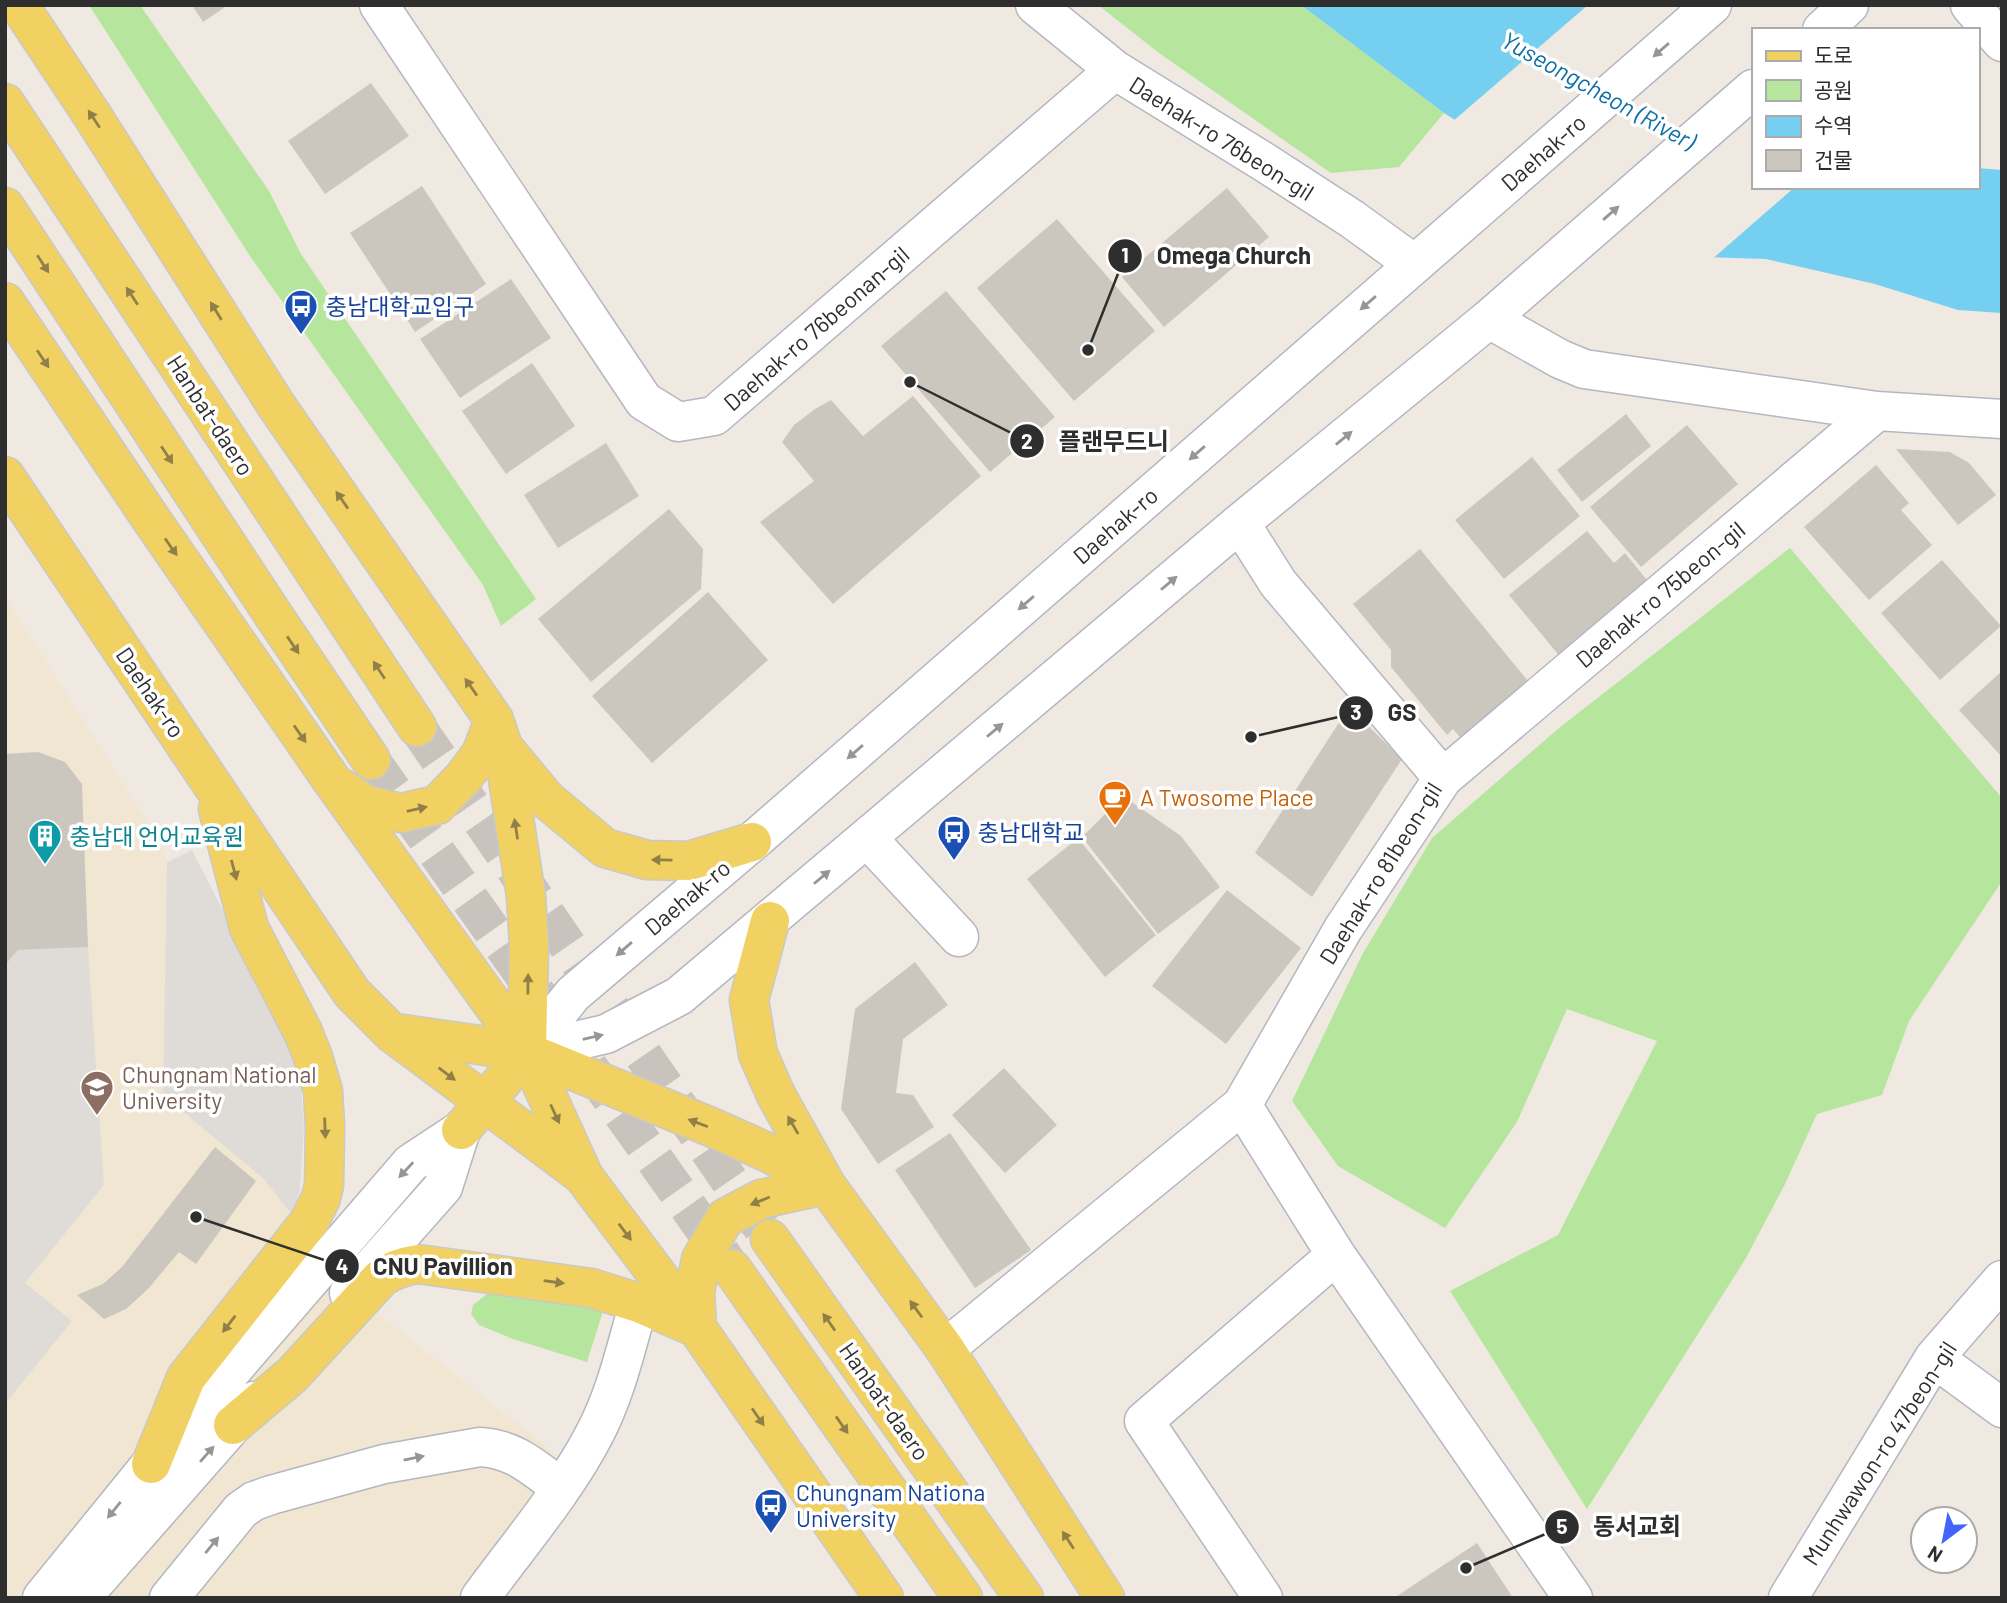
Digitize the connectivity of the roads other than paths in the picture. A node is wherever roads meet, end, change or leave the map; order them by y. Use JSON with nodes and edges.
{"nodes":[{"id":1,"x":19,"y":5,"type":"edge"},
{"id":2,"x":379,"y":5,"type":"edge"},
{"id":3,"x":1035,"y":5,"type":"edge"},
{"id":4,"x":1712,"y":5,"type":"edge"},
{"id":5,"x":1970,"y":5,"type":"edge"},
{"id":6,"x":2002,"y":42,"type":"edge"},
{"id":7,"x":1115,"y":70,"type":"junction"},
{"id":8,"x":1752,"y":90,"type":"edge"},
{"id":9,"x":5,"y":103,"type":"edge"},
{"id":10,"x":5,"y":207,"type":"edge"},
{"id":11,"x":1414,"y":264,"type":"junction"},
{"id":12,"x":5,"y":302,"type":"edge"},
{"id":13,"x":1489,"y":319,"type":"junction"},
{"id":14,"x":1877,"y":411,"type":"junction"},
{"id":15,"x":1996,"y":425,"type":"edge"},
{"id":16,"x":5,"y":476,"type":"edge"},
{"id":17,"x":1240,"y":523,"type":"junction"},
{"id":18,"x":417,"y":726,"type":"tunnel mouth"},
{"id":19,"x":499,"y":734,"type":"junction"},
{"id":20,"x":370,"y":760,"type":"tunnel mouth"},
{"id":21,"x":1443,"y":778,"type":"junction"},
{"id":22,"x":211,"y":780,"type":"junction"},
{"id":23,"x":333,"y":782,"type":"junction"},
{"id":24,"x":867,"y":838,"type":"junction"},
{"id":25,"x":752,"y":842,"type":"junction"},
{"id":26,"x":770,"y":921,"type":"junction"},
{"id":27,"x":959,"y":936,"type":"dead end"},
{"id":28,"x":392,"y":1033,"type":"junction"},
{"id":29,"x":527,"y":1052,"type":"junction"},
{"id":30,"x":1242,"y":1105,"type":"junction"},
{"id":31,"x":473,"y":1116,"type":"junction"},
{"id":32,"x":584,"y":1177,"type":"junction"},
{"id":33,"x":826,"y":1185,"type":"junction"},
{"id":34,"x":770,"y":1239,"type":"tunnel mouth"},
{"id":35,"x":1336,"y":1255,"type":"junction"},
{"id":36,"x":733,"y":1269,"type":"tunnel mouth"},
{"id":37,"x":2002,"y":1280,"type":"edge"},
{"id":38,"x":639,"y":1303,"type":"junction"},
{"id":39,"x":697,"y":1328,"type":"junction"},
{"id":40,"x":945,"y":1349,"type":"junction"},
{"id":41,"x":1934,"y":1358,"type":"junction"},
{"id":42,"x":2002,"y":1408,"type":"edge"},
{"id":43,"x":233,"y":1426,"type":"junction"},
{"id":44,"x":151,"y":1464,"type":"junction"},
{"id":45,"x":561,"y":1488,"type":"junction"},
{"id":46,"x":42,"y":1598,"type":"edge"},
{"id":47,"x":81,"y":1598,"type":"edge"},
{"id":48,"x":169,"y":1598,"type":"edge"},
{"id":49,"x":480,"y":1598,"type":"edge"},
{"id":50,"x":884,"y":1598,"type":"edge"},
{"id":51,"x":962,"y":1598,"type":"edge"},
{"id":52,"x":1024,"y":1598,"type":"edge"},
{"id":53,"x":1105,"y":1598,"type":"edge"},
{"id":54,"x":1263,"y":1598,"type":"edge"},
{"id":55,"x":1573,"y":1598,"type":"edge"},
{"id":56,"x":1788,"y":1598,"type":"edge"}],
"edges":[{"from":19,"to":1,"type":"main road","one_way":true},
{"from":2,"to":7,"type":"street","name":"Daehak-ro 76beonan-gil"},
{"from":3,"to":7,"type":"street","name":"Daehak-ro 76beon-gil"},
{"from":4,"to":11,"type":"street","name":"Daehak-ro","one_way":true},
{"from":5,"to":6,"type":"street"},
{"from":7,"to":11,"type":"street","name":"Daehak-ro 76beon-gil"},
{"from":13,"to":8,"type":"street","one_way":true},
{"from":18,"to":9,"type":"main road","name":"Hanbat-daero","one_way":true},
{"from":10,"to":20,"type":"main road","one_way":true},
{"from":11,"to":25,"type":"street","name":"Daehak-ro","one_way":true},
{"from":12,"to":23,"type":"main road","one_way":true},
{"from":13,"to":14,"type":"street"},
{"from":17,"to":13,"type":"street","one_way":true},
{"from":14,"to":15,"type":"street"},
{"from":14,"to":21,"type":"street","name":"Daehak-ro 75beon-gil"},
{"from":16,"to":22,"type":"main road","name":"Daehak-ro"},
{"from":17,"to":21,"type":"street","name":"Daehak-ro 81beon-gil"},
{"from":24,"to":17,"type":"street","one_way":true},
{"from":23,"to":19,"type":"main road","one_way":true},
{"from":25,"to":19,"type":"main road","one_way":true},
{"from":29,"to":19,"type":"main road","one_way":true},
{"from":21,"to":30,"type":"street","name":"Daehak-ro 81beon-gil"},
{"from":22,"to":28,"type":"main road","name":"Daehak-ro"},
{"from":22,"to":44,"type":"main road","one_way":true},
{"from":23,"to":29,"type":"main road"},
{"from":26,"to":24,"type":"street","one_way":true},
{"from":24,"to":27,"type":"street"},
{"from":25,"to":29,"type":"street","name":"Daehak-ro","one_way":true},
{"from":29,"to":26,"type":"street","one_way":true},
{"from":33,"to":26,"type":"main road","one_way":true},
{"from":28,"to":29,"type":"main road"},
{"from":28,"to":31,"type":"main road","name":"Daehak-ro","one_way":true},
{"from":29,"to":31,"type":"main road"},
{"from":29,"to":32,"type":"main road","one_way":true},
{"from":33,"to":29,"type":"main road","one_way":true},
{"from":30,"to":35,"type":"street"},
{"from":30,"to":40,"type":"street","name":"Daehak-ro 81beon-gil"},
{"from":31,"to":32,"type":"main road","name":"Daehak-ro"},
{"from":31,"to":43,"type":"street"},
{"from":31,"to":44,"type":"street","one_way":true},
{"from":32,"to":39,"type":"main road","one_way":true},
{"from":33,"to":39,"type":"main road","one_way":true},
{"from":40,"to":33,"type":"main road","one_way":true},
{"from":52,"to":34,"type":"main road","name":"Hanbat-daero","one_way":true},
{"from":35,"to":54,"type":"street"},
{"from":35,"to":55,"type":"street"},
{"from":36,"to":51,"type":"main road","one_way":true},
{"from":37,"to":41,"type":"street","name":"Munhwawon-ro 47beon-gil"},
{"from":38,"to":39,"type":"main road"},
{"from":43,"to":38,"type":"main road","one_way":true},
{"from":38,"to":45,"type":"street"},
{"from":39,"to":50,"type":"main road","one_way":true},
{"from":53,"to":40,"type":"main road","one_way":true},
{"from":41,"to":42,"type":"street"},
{"from":41,"to":56,"type":"street","name":"Munhwawon-ro 47beon-gil"},
{"from":47,"to":43,"type":"street","one_way":true},
{"from":44,"to":46,"type":"street","one_way":true},
{"from":48,"to":45,"type":"street","one_way":true},
{"from":45,"to":49,"type":"street"}]}
